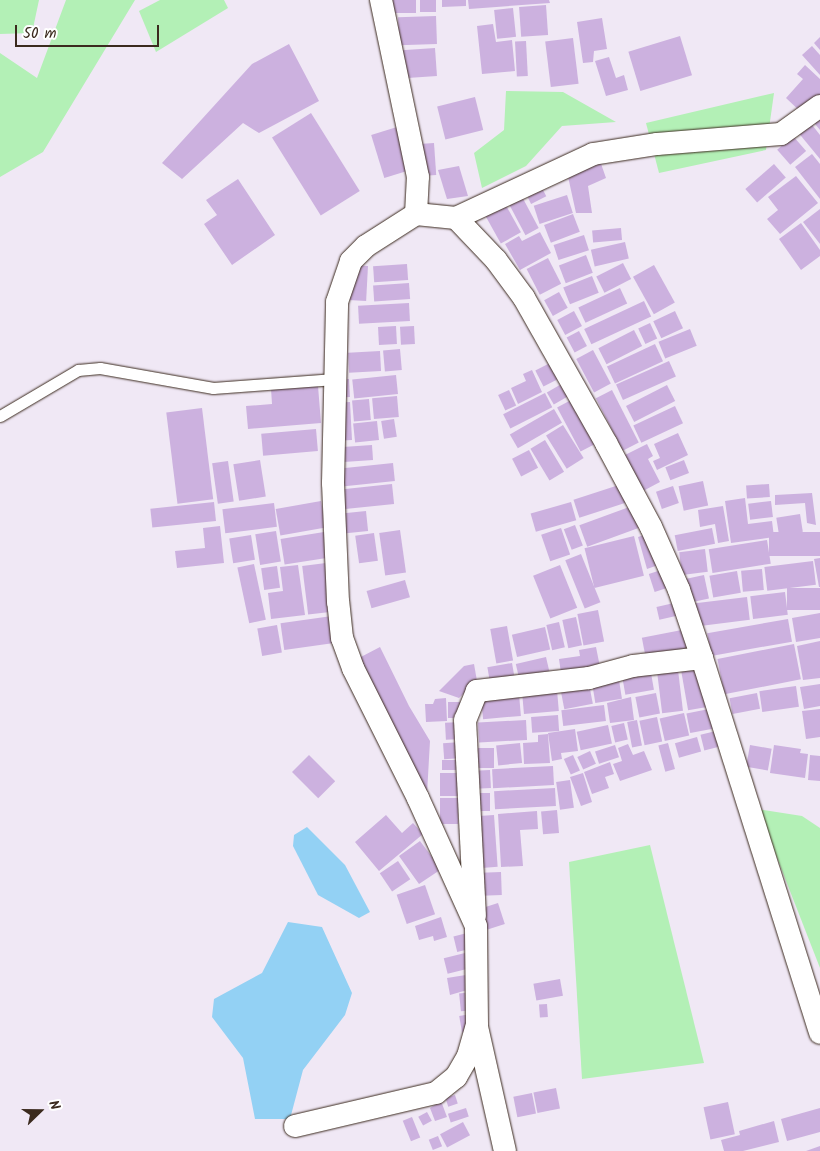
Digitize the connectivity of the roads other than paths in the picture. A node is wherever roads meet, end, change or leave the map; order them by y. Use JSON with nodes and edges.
{"nodes":[{"id":1,"x":382,"y":0,"type":"edge"},
{"id":2,"x":820,"y":106,"type":"edge"},
{"id":3,"x":416,"y":214,"type":"junction"},
{"id":4,"x":456,"y":218,"type":"junction"},
{"id":5,"x":336,"y":380,"type":"junction"},
{"id":6,"x":0,"y":416,"type":"edge"},
{"id":7,"x":702,"y":658,"type":"junction"},
{"id":8,"x":476,"y":926,"type":"junction"},
{"id":9,"x":477,"y":1025,"type":"junction"},
{"id":10,"x":820,"y":1033,"type":"edge"},
{"id":11,"x":295,"y":1126,"type":"dead end"},
{"id":12,"x":505,"y":1151,"type":"edge"}],
"edges":[{"from":1,"to":3,"type":"street"},
{"from":2,"to":4,"type":"street"},
{"from":3,"to":4,"type":"street"},
{"from":3,"to":5,"type":"street"},
{"from":4,"to":7,"type":"street"},
{"from":5,"to":6,"type":"lane"},
{"from":5,"to":8,"type":"street"},
{"from":7,"to":8,"type":"street"},
{"from":7,"to":10,"type":"street"},
{"from":8,"to":9,"type":"street"},
{"from":9,"to":11,"type":"street"},
{"from":9,"to":12,"type":"street"}]}
